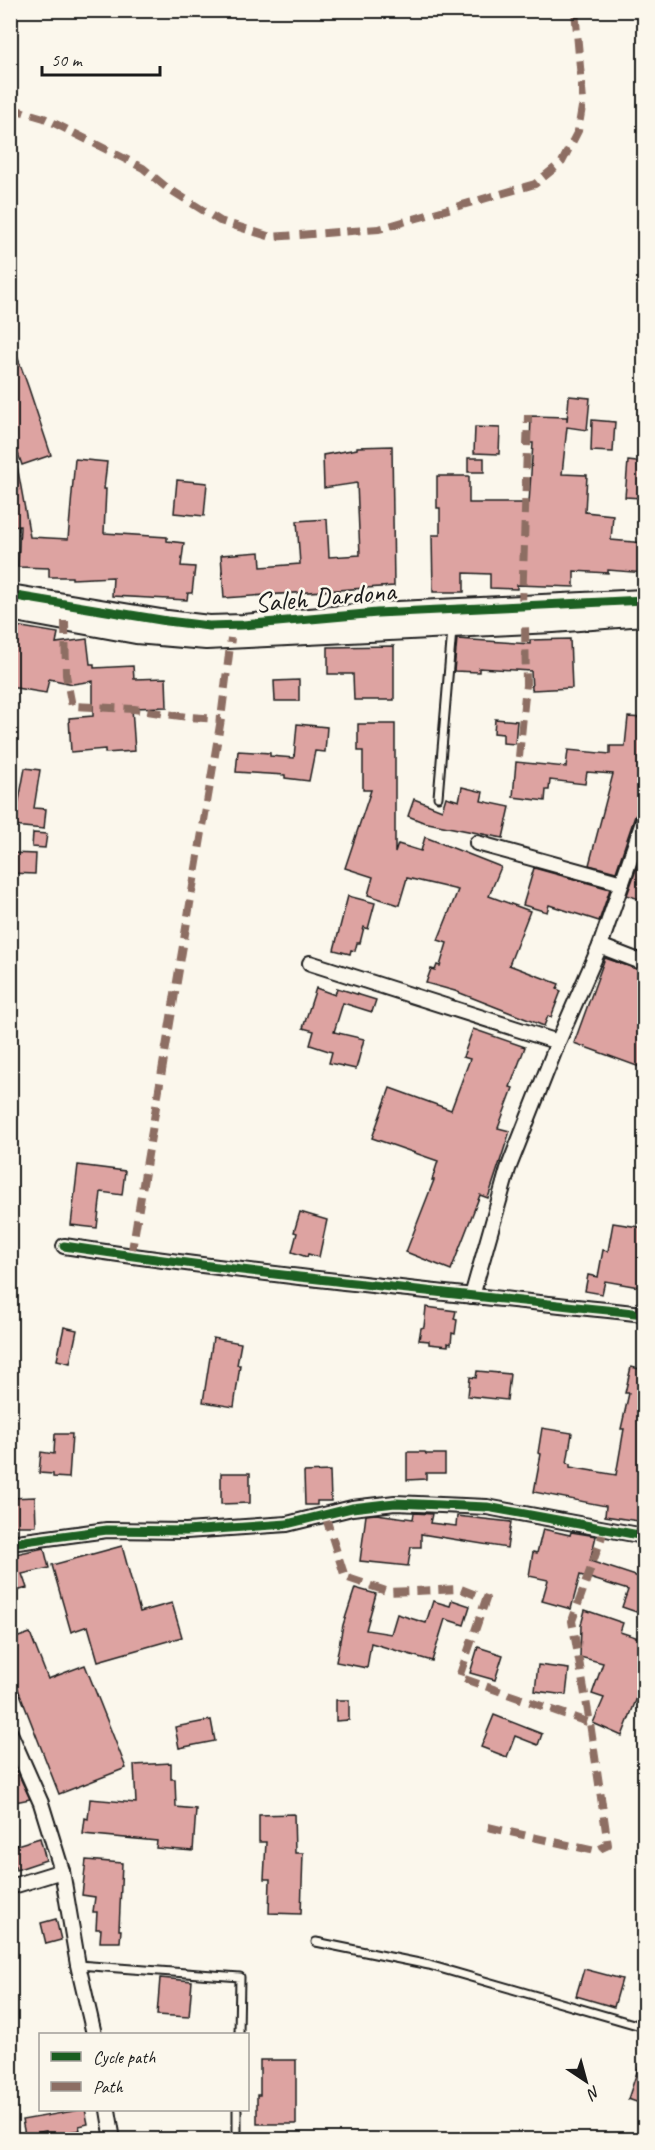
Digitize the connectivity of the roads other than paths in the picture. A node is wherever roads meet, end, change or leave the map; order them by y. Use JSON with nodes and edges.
{"nodes":[{"id":1,"x":10,"y":595,"type":"edge"},
{"id":2,"x":645,"y":600,"type":"edge"},
{"id":3,"x":10,"y":610,"type":"edge"},
{"id":4,"x":645,"y":615,"type":"edge"},
{"id":5,"x":453,"y":627,"type":"junction"},
{"id":6,"x":438,"y":797,"type":"dead end"},
{"id":7,"x":645,"y":819,"type":"edge"},
{"id":8,"x":477,"y":843,"type":"dead end"},
{"id":9,"x":622,"y":883,"type":"junction"},
{"id":10,"x":600,"y":946,"type":"junction"},
{"id":11,"x":310,"y":963,"type":"dead end"},
{"id":12,"x":645,"y":963,"type":"edge"},
{"id":13,"x":558,"y":1042,"type":"junction"},
{"id":14,"x":64,"y":1246,"type":"dead end"},
{"id":15,"x":472,"y":1296,"type":"junction"},
{"id":16,"x":645,"y":1314,"type":"edge"},
{"id":17,"x":645,"y":1536,"type":"edge"},
{"id":18,"x":10,"y":1543,"type":"edge"},
{"id":19,"x":10,"y":1733,"type":"edge"},
{"id":20,"x":14,"y":1748,"type":"edge"},
{"id":21,"x":62,"y":1871,"type":"junction"},
{"id":22,"x":10,"y":1887,"type":"edge"},
{"id":23,"x":316,"y":1942,"type":"dead end"},
{"id":24,"x":78,"y":1965,"type":"junction"},
{"id":25,"x":645,"y":2027,"type":"edge"},
{"id":26,"x":94,"y":2033,"type":"edge"},
{"id":27,"x":239,"y":2033,"type":"edge"},
{"id":28,"x":108,"y":2111,"type":"edge"},
{"id":29,"x":237,"y":2111,"type":"edge"},
{"id":30,"x":113,"y":2139,"type":"edge"},
{"id":31,"x":237,"y":2139,"type":"edge"}],
"edges":[{"from":1,"to":2,"type":"street","name":"Saleh Dardona"},
{"from":3,"to":5,"type":"street","name":"Saleh Dardona"},
{"from":4,"to":5,"type":"street","name":"Saleh Dardona"},
{"from":5,"to":6,"type":"lane"},
{"from":7,"to":9,"type":"street"},
{"from":8,"to":9,"type":"street"},
{"from":9,"to":10,"type":"street"},
{"from":10,"to":12,"type":"street"},
{"from":10,"to":13,"type":"street"},
{"from":11,"to":13,"type":"street"},
{"from":13,"to":15,"type":"street"},
{"from":14,"to":15,"type":"street"},
{"from":15,"to":16,"type":"street"},
{"from":17,"to":18,"type":"street"},
{"from":19,"to":20,"type":"street"},
{"from":20,"to":21,"type":"street"},
{"from":21,"to":22,"type":"street"},
{"from":21,"to":24,"type":"street"},
{"from":23,"to":25,"type":"lane"},
{"from":24,"to":26,"type":"street"},
{"from":24,"to":27,"type":"lane"},
{"from":28,"to":30,"type":"street"},
{"from":29,"to":31,"type":"lane"}]}
